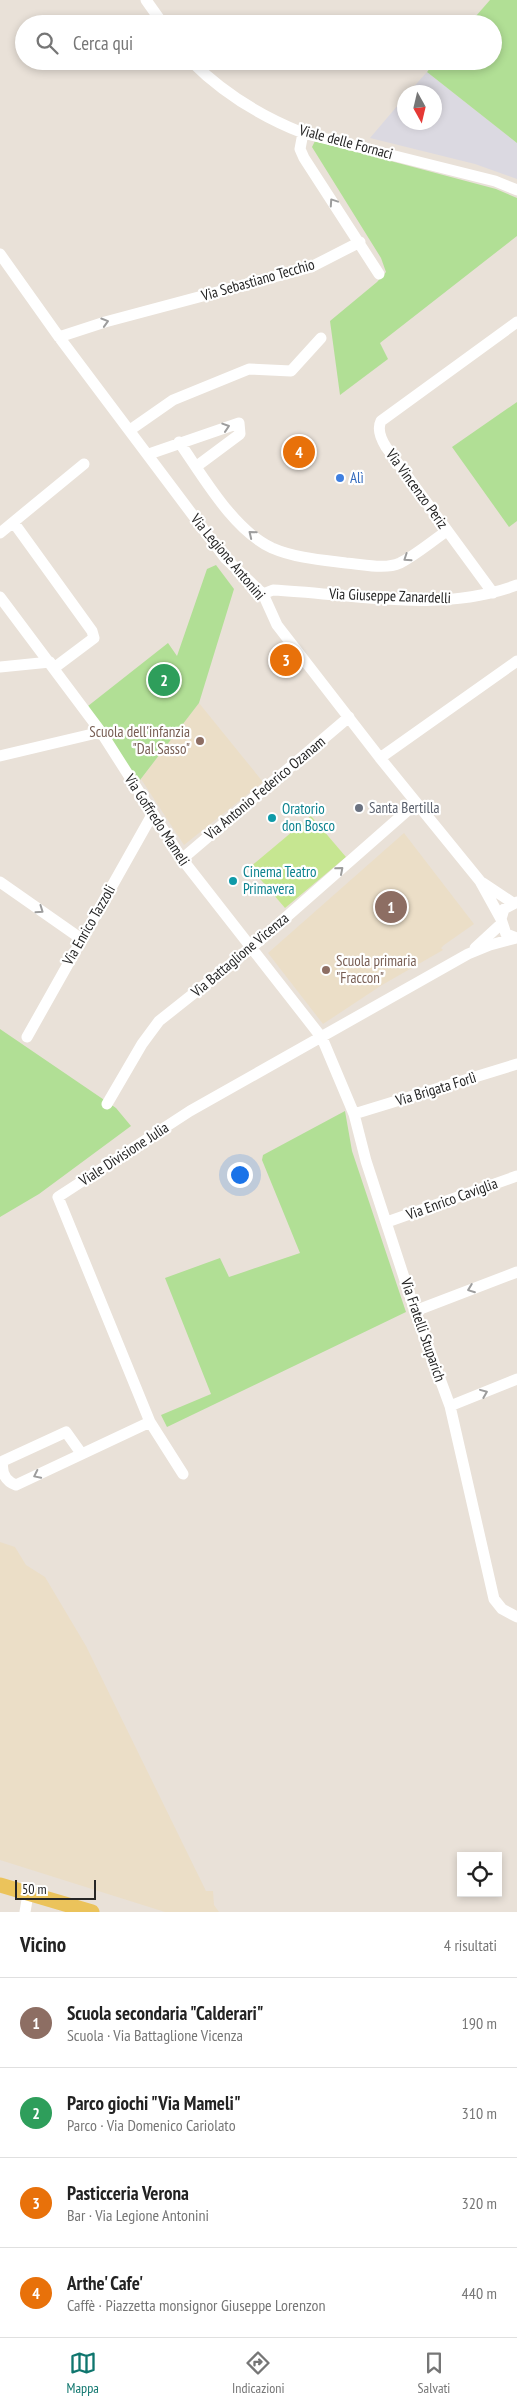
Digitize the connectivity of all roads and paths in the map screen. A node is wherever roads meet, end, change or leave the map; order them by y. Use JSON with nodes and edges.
{"nodes":[{"id":1,"x":146,"y":0,"type":"edge"},
{"id":2,"x":157,"y":15,"type":"edge"},
{"id":3,"x":200,"y":70,"type":"edge"},
{"id":4,"x":303,"y":133,"type":"junction"},
{"id":5,"x":517,"y":190,"type":"edge"},
{"id":6,"x":360,"y":242,"type":"junction"},
{"id":7,"x":2,"y":261,"type":"edge"},
{"id":8,"x":379,"y":274,"type":"dead end"},
{"id":9,"x":517,"y":322,"type":"edge"},
{"id":10,"x":59,"y":337,"type":"junction"},
{"id":11,"x":322,"y":338,"type":"dead end"},
{"id":12,"x":130,"y":430,"type":"junction"},
{"id":13,"x":179,"y":442,"type":"junction"},
{"id":14,"x":149,"y":454,"type":"junction"},
{"id":15,"x":84,"y":464,"type":"dead end"},
{"id":16,"x":197,"y":466,"type":"junction"},
{"id":17,"x":14,"y":523,"type":"junction"},
{"id":18,"x":447,"y":531,"type":"junction"},
{"id":19,"x":0,"y":533,"type":"edge"},
{"id":20,"x":517,"y":585,"type":"edge"},
{"id":21,"x":493,"y":593,"type":"junction"},
{"id":22,"x":263,"y":594,"type":"junction"},
{"id":23,"x":0,"y":597,"type":"edge"},
{"id":24,"x":517,"y":662,"type":"edge"},
{"id":25,"x":52,"y":665,"type":"junction"},
{"id":26,"x":0,"y":668,"type":"edge"},
{"id":27,"x":349,"y":717,"type":"junction"},
{"id":28,"x":101,"y":732,"type":"junction"},
{"id":29,"x":0,"y":756,"type":"edge"},
{"id":30,"x":380,"y":758,"type":"junction"},
{"id":31,"x":416,"y":804,"type":"junction"},
{"id":32,"x":152,"y":815,"type":"junction"},
{"id":33,"x":182,"y":859,"type":"junction"},
{"id":34,"x":480,"y":881,"type":"junction"},
{"id":35,"x":0,"y":882,"type":"edge"},
{"id":36,"x":515,"y":902,"type":"edge"},
{"id":37,"x":501,"y":921,"type":"junction"},
{"id":38,"x":80,"y":938,"type":"junction"},
{"id":39,"x":517,"y":938,"type":"edge"},
{"id":40,"x":251,"y":948,"type":"junction"},
{"id":41,"x":468,"y":954,"type":"junction"},
{"id":42,"x":27,"y":1037,"type":"dead end"},
{"id":43,"x":322,"y":1038,"type":"junction"},
{"id":44,"x":517,"y":1064,"type":"edge"},
{"id":45,"x":107,"y":1104,"type":"dead end"},
{"id":46,"x":354,"y":1114,"type":"junction"},
{"id":47,"x":517,"y":1176,"type":"edge"},
{"id":48,"x":387,"y":1222,"type":"junction"},
{"id":49,"x":517,"y":1272,"type":"edge"},
{"id":50,"x":415,"y":1311,"type":"junction"},
{"id":51,"x":517,"y":1379,"type":"edge"},
{"id":52,"x":450,"y":1406,"type":"junction"},
{"id":53,"x":150,"y":1422,"type":"junction"},
{"id":54,"x":81,"y":1453,"type":"junction"},
{"id":55,"x":182,"y":1474,"type":"dead end"},
{"id":56,"x":517,"y":1617,"type":"edge"},
{"id":57,"x":0,"y":1885,"type":"edge"},
{"id":58,"x":28,"y":1894,"type":"junction"},
{"id":59,"x":25,"y":1912,"type":"edge"},
{"id":60,"x":92,"y":1912,"type":"edge"}],
"edges":[{"from":1,"to":2,"type":"street"},
{"from":3,"to":4,"type":"street","name":"Viale delle Fornaci"},
{"from":4,"to":5,"type":"street","name":"Viale delle Fornaci"},
{"from":6,"to":4,"type":"street","one_way":true},
{"from":6,"to":8,"type":"street"},
{"from":10,"to":6,"type":"street","name":"Via Sebastiano Tecchio","one_way":true},
{"from":7,"to":10,"type":"street","name":"Via Legione Antonini"},
{"from":9,"to":18,"type":"street","name":"Via Vincenzo Periz"},
{"from":10,"to":12,"type":"street","name":"Via Legione Antonini"},
{"from":11,"to":12,"type":"street"},
{"from":12,"to":14,"type":"street","name":"Via Legione Antonini"},
{"from":13,"to":14,"type":"street"},
{"from":13,"to":16,"type":"street"},
{"from":13,"to":16,"type":"street","one_way":true},
{"from":14,"to":22,"type":"street","name":"Via Legione Antonini"},
{"from":15,"to":17,"type":"street"},
{"from":18,"to":16,"type":"street","one_way":true},
{"from":17,"to":19,"type":"street"},
{"from":17,"to":25,"type":"street"},
{"from":18,"to":21,"type":"street","name":"Via Vincenzo Periz"},
{"from":20,"to":21,"type":"street","name":"Via Giuseppe Zanardelli"},
{"from":21,"to":22,"type":"street","name":"Via Giuseppe Zanardelli"},
{"from":22,"to":27,"type":"street","name":"Via Legione Antonini"},
{"from":23,"to":25,"type":"street","name":"Via Goffredo Mameli"},
{"from":24,"to":30,"type":"street"},
{"from":25,"to":26,"type":"street"},
{"from":25,"to":28,"type":"street","name":"Via Goffredo Mameli"},
{"from":27,"to":30,"type":"street","name":"Via Legione Antonini"},
{"from":27,"to":33,"type":"street","name":"Via Antonio Federico Ozanam"},
{"from":28,"to":29,"type":"street"},
{"from":28,"to":32,"type":"street","name":"Via Goffredo Mameli"},
{"from":30,"to":31,"type":"street","name":"Via Legione Antonini"},
{"from":31,"to":34,"type":"street","name":"Via Legione Antonini"},
{"from":40,"to":31,"type":"street","name":"Via Battaglione Vicenza","one_way":true},
{"from":32,"to":33,"type":"street","name":"Via Goffredo Mameli"},
{"from":32,"to":38,"type":"street","name":"Via Enrico Tazzoli"},
{"from":33,"to":40,"type":"street","name":"Via Goffredo Mameli"},
{"from":34,"to":36,"type":"street","name":"Via Legione Antonini"},
{"from":34,"to":37,"type":"street","name":"Via Legione Antonini"},
{"from":35,"to":38,"type":"street","one_way":true},
{"from":36,"to":37,"type":"street","name":"Viale Divisione Julia"},
{"from":37,"to":39,"type":"street","name":"Via Legione Antonini"},
{"from":37,"to":41,"type":"street","name":"Viale Divisione Julia"},
{"from":38,"to":42,"type":"street","name":"Via Enrico Tazzoli"},
{"from":39,"to":41,"type":"street","name":"Viale Divisione Julia"},
{"from":40,"to":43,"type":"street","name":"Via Goffredo Mameli"},
{"from":40,"to":45,"type":"street","name":"Via Battaglione Vicenza"},
{"from":41,"to":43,"type":"street","name":"Viale Divisione Julia"},
{"from":43,"to":46,"type":"street","name":"Via Fratelli Stuparich"},
{"from":43,"to":53,"type":"street","name":"Viale Divisione Julia"},
{"from":44,"to":46,"type":"street","name":"Via Brigata Forlì"},
{"from":46,"to":48,"type":"street","name":"Via Fratelli Stuparich"},
{"from":47,"to":48,"type":"street","name":"Via Enrico Caviglia"},
{"from":48,"to":50,"type":"street","name":"Via Fratelli Stuparich"},
{"from":49,"to":50,"type":"street","one_way":true},
{"from":50,"to":52,"type":"street","name":"Via Fratelli Stuparich"},
{"from":52,"to":51,"type":"street","one_way":true},
{"from":52,"to":56,"type":"street","name":"Via Fratelli Stuparich"},
{"from":53,"to":54,"type":"street"},
{"from":53,"to":55,"type":"street"},
{"from":54,"to":54,"type":"street","one_way":true},
{"from":57,"to":58,"type":"main road"},
{"from":58,"to":59,"type":"street"},
{"from":58,"to":60,"type":"main road"}]}
